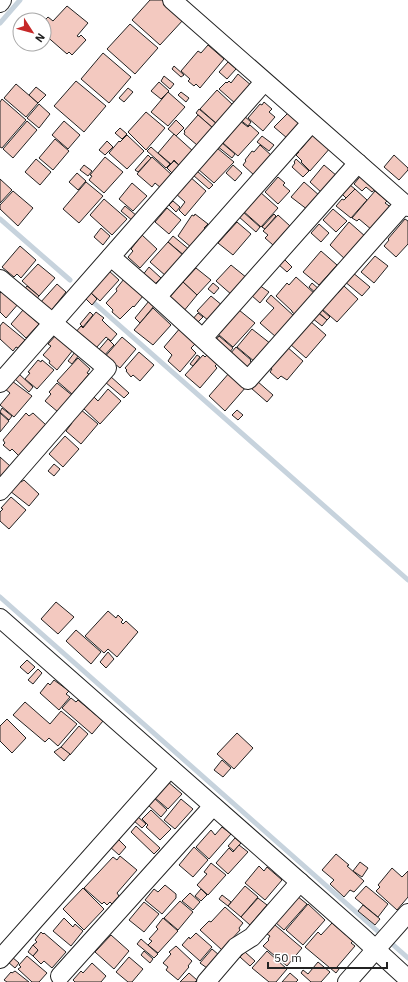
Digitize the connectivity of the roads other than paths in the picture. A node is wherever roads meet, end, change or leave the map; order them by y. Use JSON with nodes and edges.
{"nodes":[{"id":1,"x":2,"y":0,"type":"edge"},
{"id":2,"x":172,"y":0,"type":"edge"},
{"id":3,"x":0,"y":3,"type":"edge"},
{"id":4,"x":264,"y":82,"type":"junction"},
{"id":5,"x":311,"y":123,"type":"junction"},
{"id":6,"x":358,"y":163,"type":"junction"},
{"id":7,"x":406,"y":206,"type":"edge"},
{"id":8,"x":111,"y":257,"type":"junction"},
{"id":9,"x":0,"y":279,"type":"edge"},
{"id":10,"x":158,"y":296,"type":"junction"},
{"id":11,"x":53,"y":323,"type":"junction"},
{"id":12,"x":203,"y":338,"type":"junction"},
{"id":13,"x":0,"y":383,"type":"edge"},
{"id":14,"x":0,"y":491,"type":"edge"},
{"id":15,"x":0,"y":618,"type":"edge"},
{"id":16,"x":170,"y":768,"type":"junction"},
{"id":17,"x":213,"y":806,"type":"junction"},
{"id":18,"x":300,"y":882,"type":"junction"},
{"id":19,"x":408,"y":913,"type":"edge"},
{"id":20,"x":382,"y":942,"type":"junction"},
{"id":21,"x":0,"y":959,"type":"edge"},
{"id":22,"x":60,"y":976,"type":"dead end"},
{"id":23,"x":408,"y":979,"type":"edge"},
{"id":24,"x":206,"y":982,"type":"edge"},
{"id":25,"x":347,"y":982,"type":"edge"}],
"edges":[{"from":1,"to":3,"type":"street"},
{"from":2,"to":4,"type":"street"},
{"from":4,"to":5,"type":"street"},
{"from":4,"to":8,"type":"street"},
{"from":5,"to":6,"type":"street"},
{"from":5,"to":10,"type":"street"},
{"from":6,"to":7,"type":"street"},
{"from":6,"to":12,"type":"street"},
{"from":7,"to":12,"type":"street"},
{"from":8,"to":10,"type":"street"},
{"from":8,"to":11,"type":"street"},
{"from":9,"to":11,"type":"street"},
{"from":10,"to":12,"type":"street"},
{"from":11,"to":13,"type":"street"},
{"from":11,"to":14,"type":"street"},
{"from":15,"to":16,"type":"street"},
{"from":16,"to":17,"type":"street"},
{"from":16,"to":21,"type":"street"},
{"from":17,"to":18,"type":"street"},
{"from":17,"to":22,"type":"street"},
{"from":18,"to":20,"type":"street"},
{"from":18,"to":24,"type":"street"},
{"from":19,"to":20,"type":"street"},
{"from":20,"to":23,"type":"street"},
{"from":20,"to":25,"type":"street"}]}
